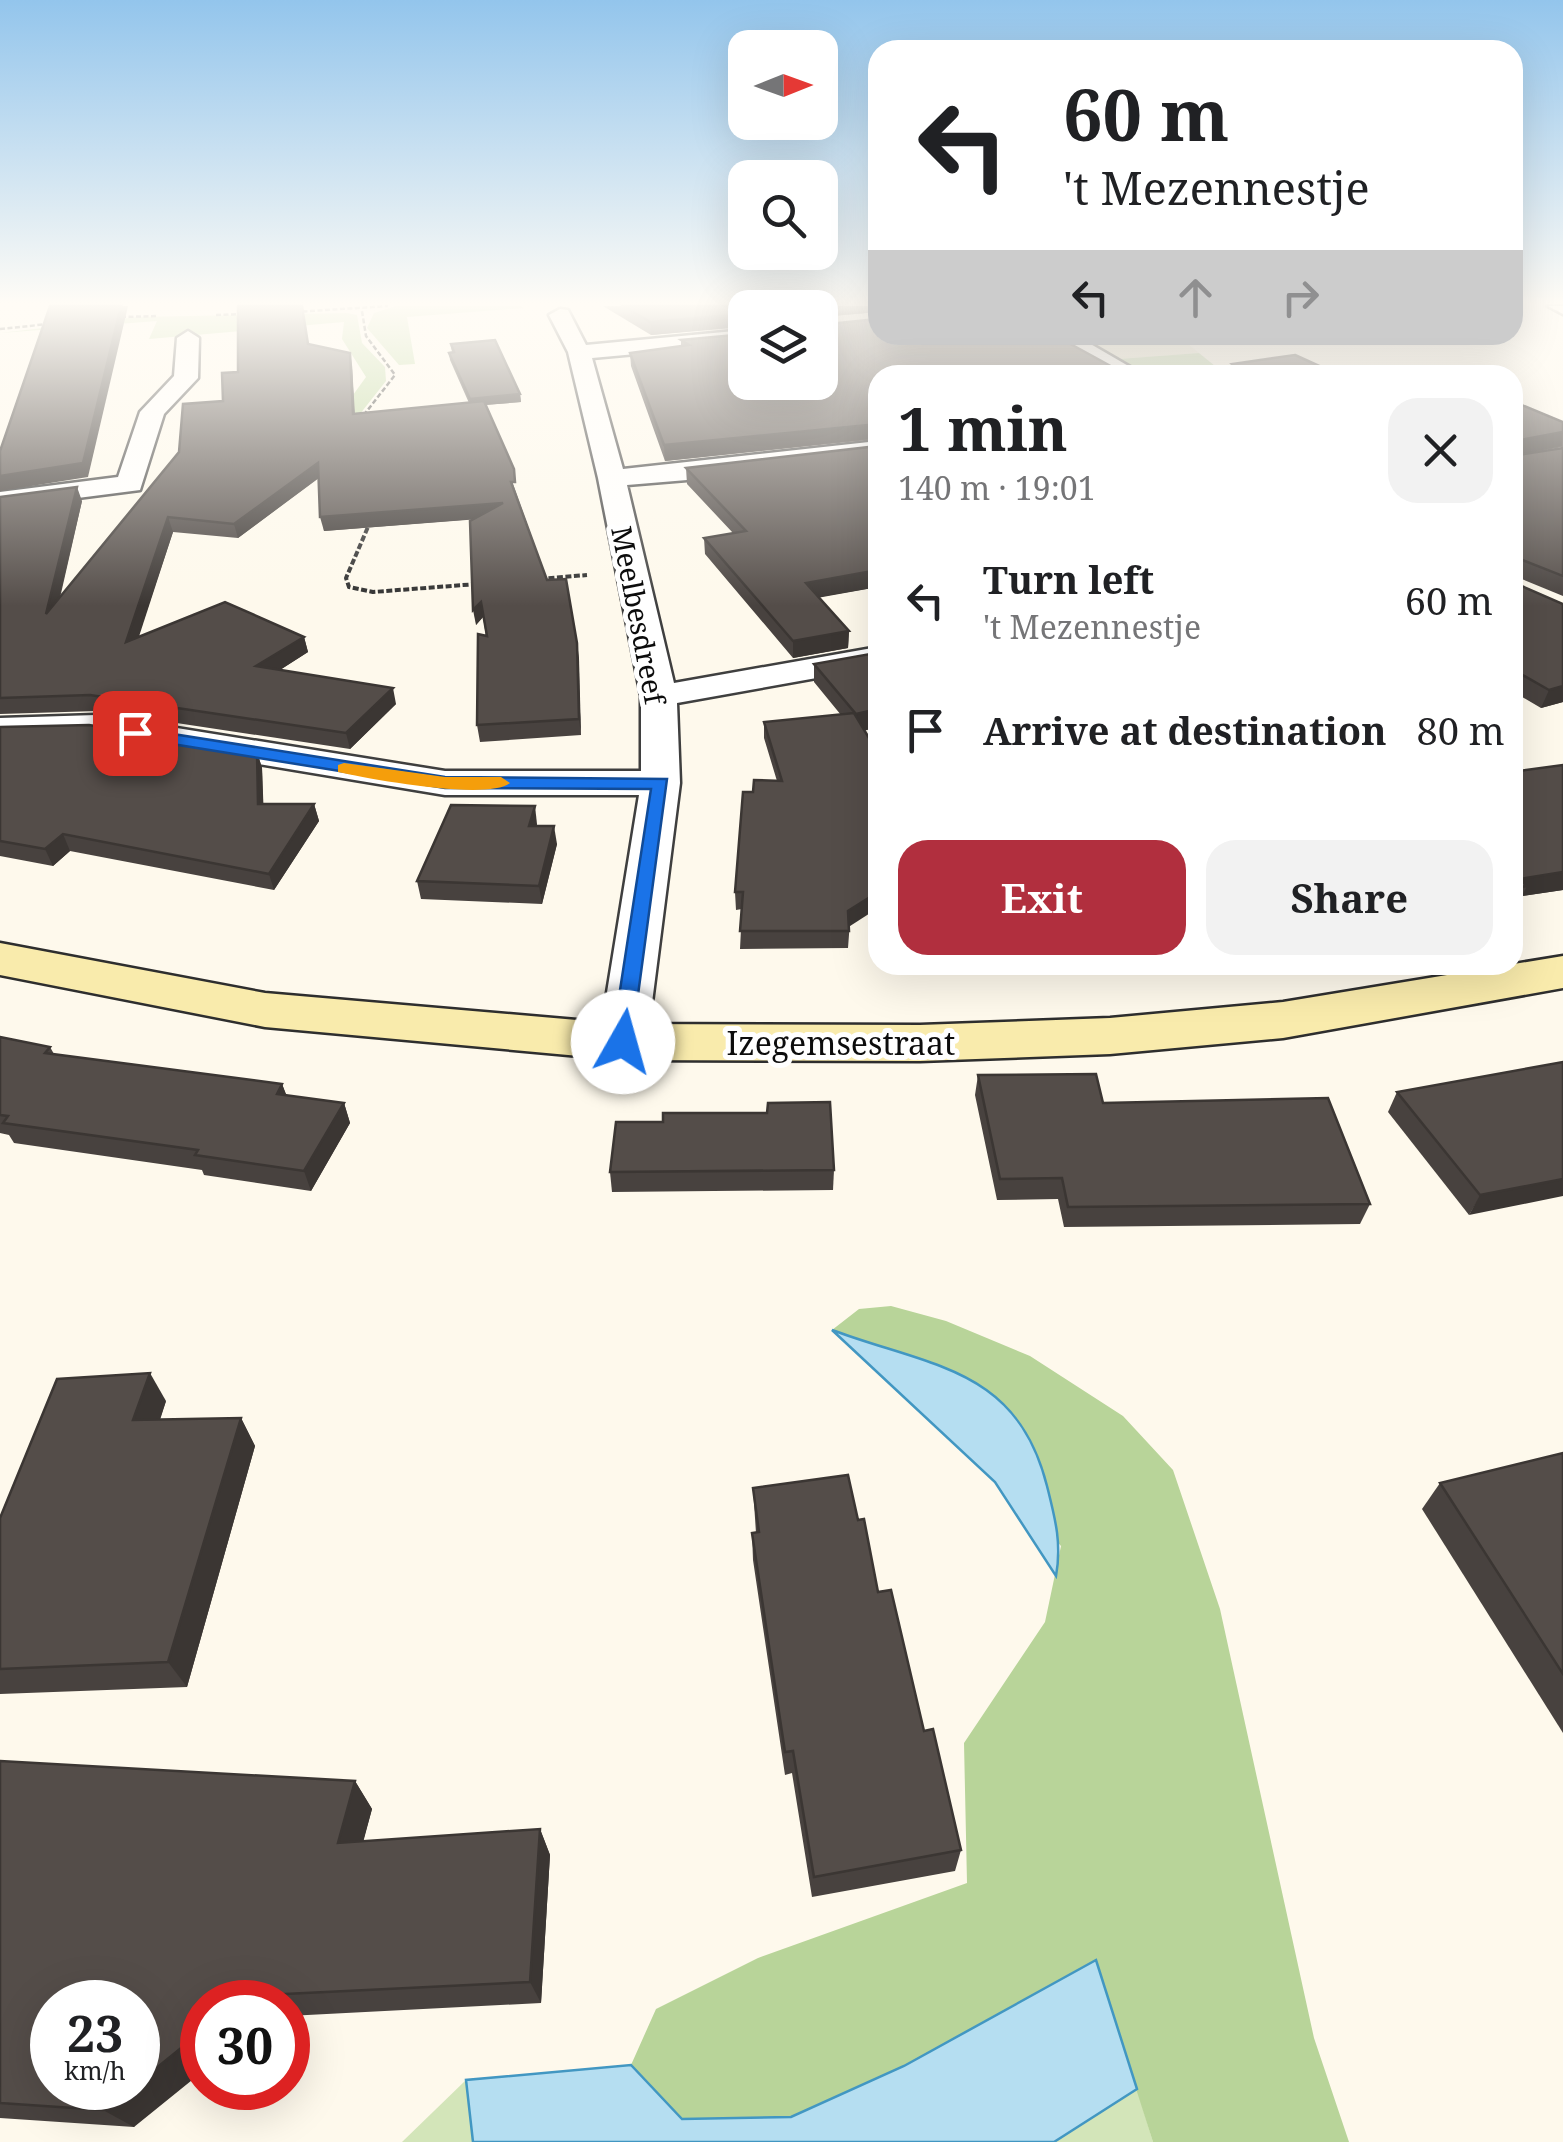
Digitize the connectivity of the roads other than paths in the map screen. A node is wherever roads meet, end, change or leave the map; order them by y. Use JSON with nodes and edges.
{"nodes":[{"id":1,"x":158,"y":406,"type":"edge"},
{"id":2,"x":593,"y":406,"type":"edge"},
{"id":3,"x":868,"y":450,"type":"edge"},
{"id":4,"x":612,"y":478,"type":"junction"},
{"id":5,"x":0,"y":500,"type":"edge"},
{"id":6,"x":868,"y":659,"type":"edge"},
{"id":7,"x":659,"y":696,"type":"junction"},
{"id":8,"x":0,"y":729,"type":"edge"},
{"id":9,"x":660,"y":783,"type":"junction"},
{"id":10,"x":0,"y":959,"type":"edge"},
{"id":11,"x":1563,"y":972,"type":"edge"},
{"id":12,"x":623,"y":1042,"type":"junction"}],
"edges":[{"from":1,"to":5,"type":"street"},
{"from":2,"to":4,"type":"street","name":"Meelbesdreef"},
{"from":3,"to":4,"type":"street"},
{"from":4,"to":7,"type":"street","name":"Meelbesdreef"},
{"from":6,"to":7,"type":"street"},
{"from":7,"to":9,"type":"street","name":"Meelbesdreef"},
{"from":8,"to":9,"type":"street"},
{"from":9,"to":12,"type":"street","name":"Meelbesdreef"},
{"from":10,"to":12,"type":"street","name":"Izegemsestraat"},
{"from":11,"to":12,"type":"street","name":"Izegemsestraat"}]}
